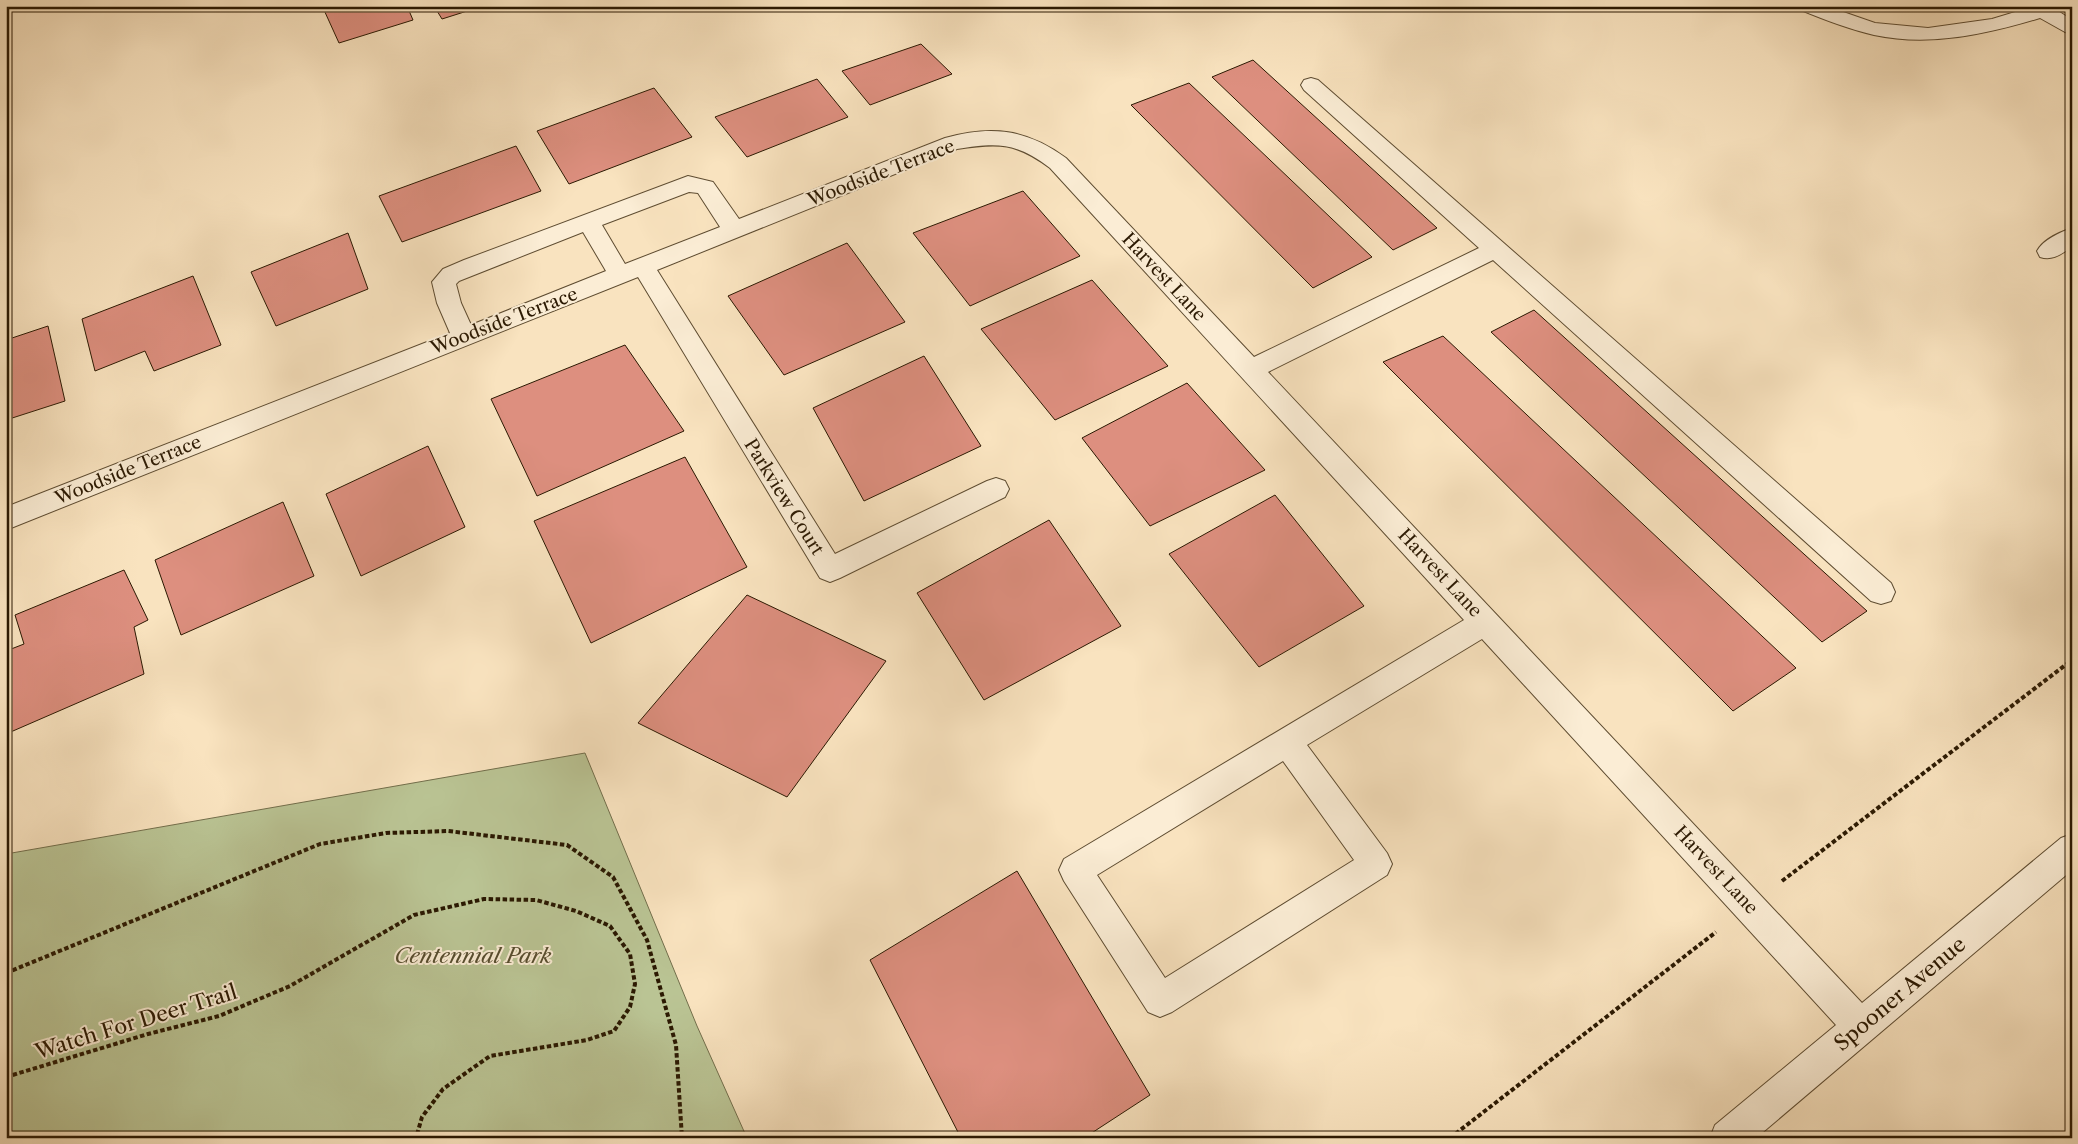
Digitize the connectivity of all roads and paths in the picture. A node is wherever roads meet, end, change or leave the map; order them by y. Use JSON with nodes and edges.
{"nodes":[{"id":1,"x":1808,"y":6,"type":"edge"},
{"id":2,"x":2048,"y":8,"type":"edge"},
{"id":3,"x":2072,"y":28,"type":"edge"},
{"id":4,"x":1311,"y":85,"type":"dead end"},
{"id":5,"x":1006,"y":139,"type":"joint"},
{"id":6,"x":588,"y":221,"type":"junction"},
{"id":7,"x":734,"y":230,"type":"junction"},
{"id":8,"x":2072,"y":236,"type":"edge"},
{"id":9,"x":1496,"y":249,"type":"junction"},
{"id":10,"x":2048,"y":251,"type":"dead end"},
{"id":11,"x":631,"y":271,"type":"junction"},
{"id":12,"x":464,"y":336,"type":"junction"},
{"id":13,"x":1250,"y":370,"type":"junction"},
{"id":14,"x":996,"y":489,"type":"dead end"},
{"id":15,"x":6,"y":519,"type":"edge"},
{"id":16,"x":1881,"y":592,"type":"dead end"},
{"id":17,"x":1485,"y":622,"type":"junction"},
{"id":18,"x":1287,"y":742,"type":"junction"},
{"id":19,"x":2072,"y":849,"type":"edge"},
{"id":20,"x":6,"y":973,"type":"edge"},
{"id":21,"x":1861,"y":1027,"type":"junction"},
{"id":22,"x":6,"y":1077,"type":"edge"},
{"id":23,"x":416,"y":1138,"type":"edge"},
{"id":24,"x":682,"y":1138,"type":"edge"},
{"id":25,"x":1728,"y":1138,"type":"edge"}],
"edges":[{"from":1,"to":2,"type":"street"},
{"from":2,"to":3,"type":"street"},
{"from":4,"to":9,"type":"street"},
{"from":5,"to":7,"type":"street","name":"Woodside Terrace"},
{"from":5,"to":13,"type":"street","name":"Harvest Lane"},
{"from":6,"to":7,"type":"street"},
{"from":6,"to":11,"type":"street"},
{"from":6,"to":12,"type":"street"},
{"from":7,"to":11,"type":"street","name":"Woodside Terrace"},
{"from":8,"to":10,"type":"street"},
{"from":9,"to":13,"type":"street"},
{"from":9,"to":16,"type":"street"},
{"from":11,"to":12,"type":"street","name":"Woodside Terrace"},
{"from":11,"to":14,"type":"street","name":"Parkview Court"},
{"from":12,"to":15,"type":"street","name":"Woodside Terrace"},
{"from":13,"to":17,"type":"street","name":"Harvest Lane"},
{"from":17,"to":18,"type":"street"},
{"from":17,"to":21,"type":"street","name":"Harvest Lane"},
{"from":18,"to":18,"type":"street"},
{"from":19,"to":21,"type":"street","name":"Spooner Avenue"},
{"from":20,"to":24,"type":"path"},
{"from":21,"to":25,"type":"street","name":"Spooner Avenue"},
{"from":22,"to":23,"type":"path","name":"Watch For Deer Trail"}]}
